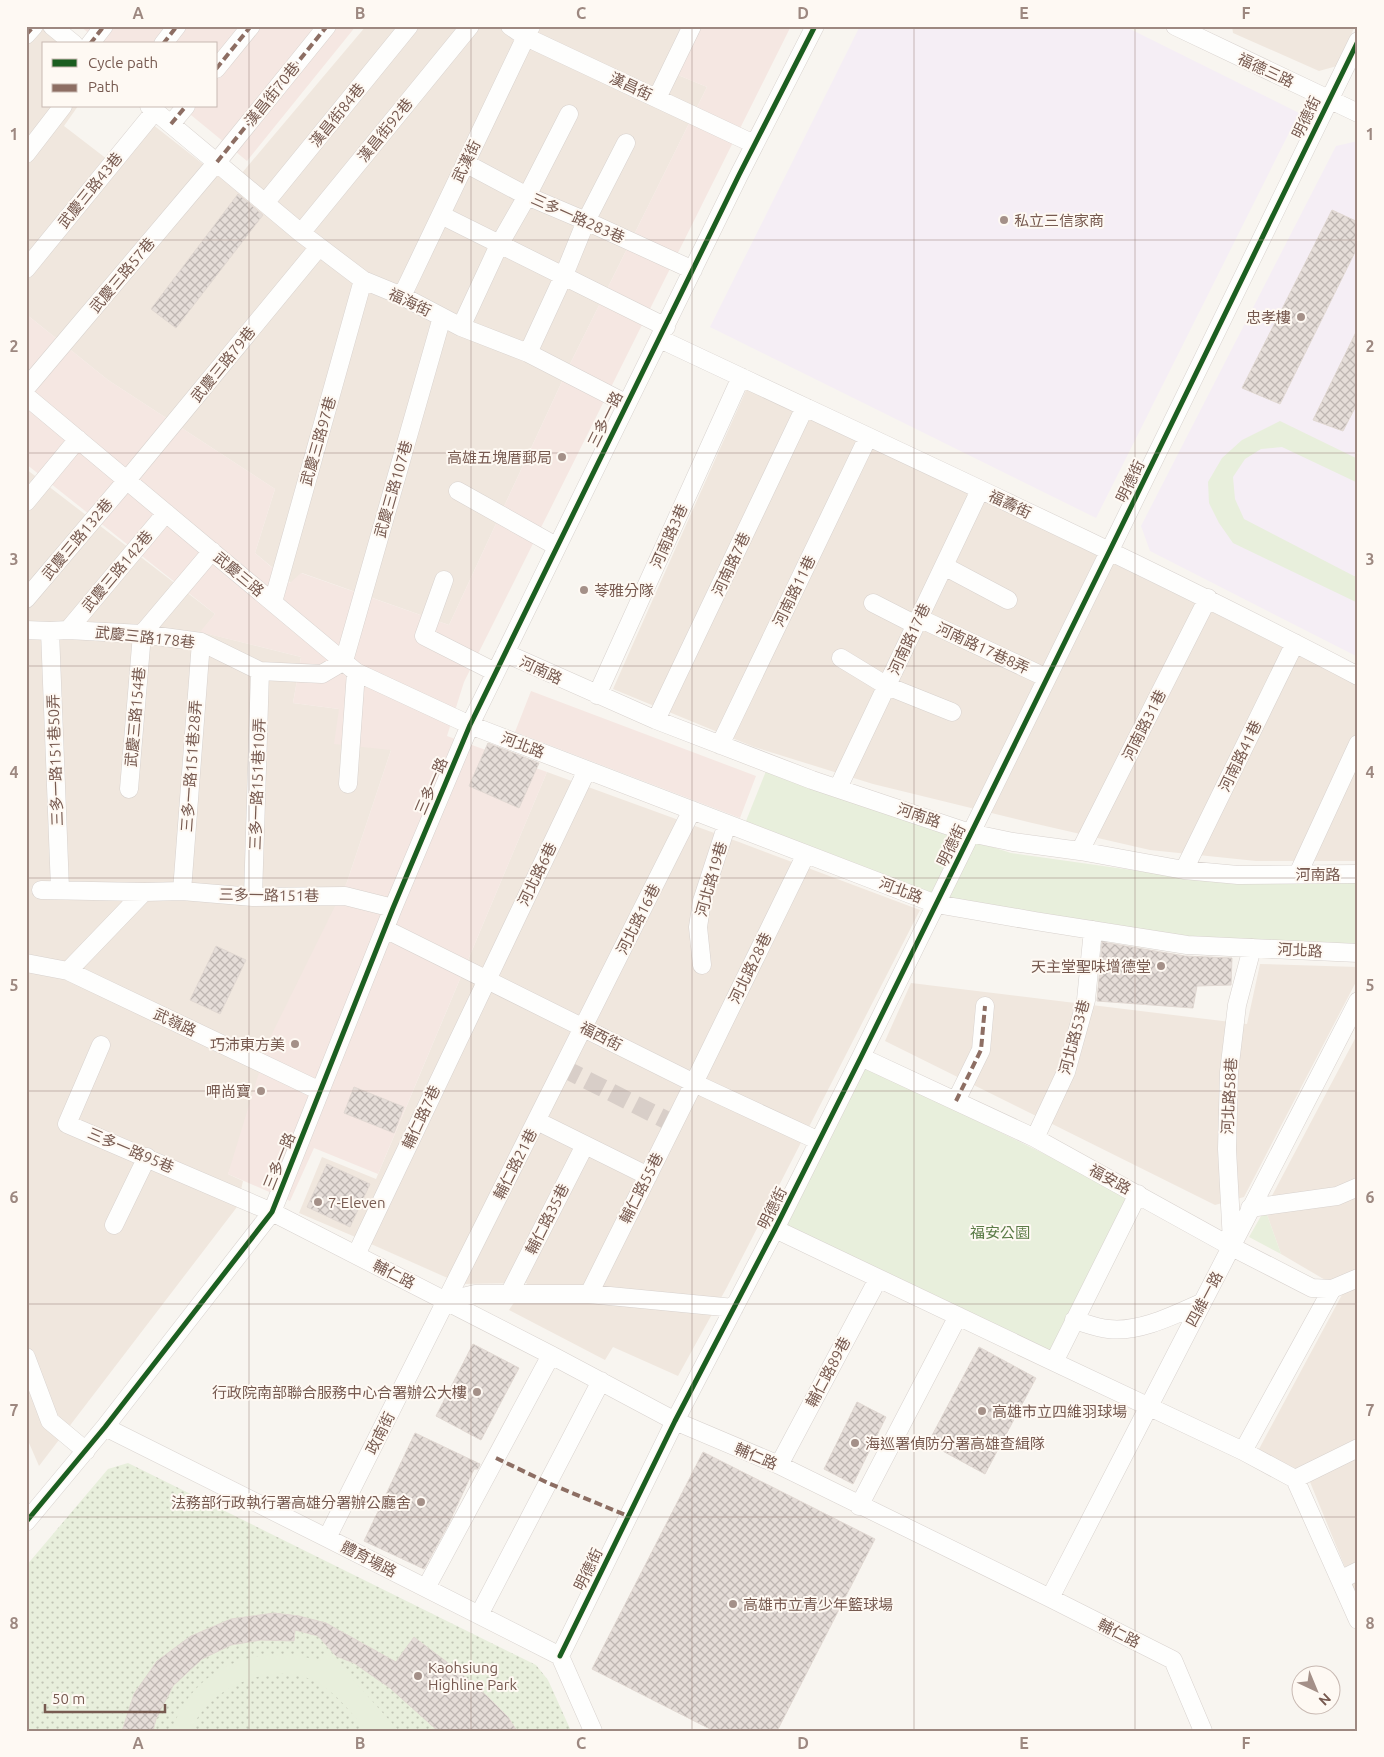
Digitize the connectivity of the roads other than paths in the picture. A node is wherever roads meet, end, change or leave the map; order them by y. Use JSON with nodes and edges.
{"nodes":[{"id":1,"x":34,"y":26,"type":"edge"},
{"id":2,"x":52,"y":26,"type":"edge"},
{"id":3,"x":104,"y":26,"type":"edge"},
{"id":4,"x":177,"y":26,"type":"edge"},
{"id":5,"x":250,"y":26,"type":"edge"},
{"id":6,"x":327,"y":26,"type":"edge"},
{"id":7,"x":408,"y":26,"type":"edge"},
{"id":8,"x":470,"y":26,"type":"edge"},
{"id":9,"x":510,"y":26,"type":"edge"},
{"id":10,"x":692,"y":26,"type":"edge"},
{"id":11,"x":815,"y":26,"type":"edge"},
{"id":12,"x":1175,"y":26,"type":"edge"},
{"id":13,"x":528,"y":31,"type":"edge"},
{"id":14,"x":1203,"y":33,"type":"edge"},
{"id":15,"x":26,"y":35,"type":"edge"},
{"id":16,"x":1358,"y":41,"type":"edge"},
{"id":17,"x":72,"y":42,"type":"edge"},
{"id":18,"x":92,"y":42,"type":"edge"},
{"id":19,"x":165,"y":42,"type":"edge"},
{"id":20,"x":218,"y":66,"type":"edge"},
{"id":21,"x":657,"y":98,"type":"junction"},
{"id":22,"x":1329,"y":100,"type":"junction"},
{"id":23,"x":61,"y":108,"type":"edge"},
{"id":24,"x":152,"y":108,"type":"edge"},
{"id":25,"x":184,"y":108,"type":"edge"},
{"id":26,"x":569,"y":114,"type":"dead end"},
{"id":27,"x":1358,"y":114,"type":"edge"},
{"id":28,"x":171,"y":124,"type":"junction"},
{"id":29,"x":626,"y":143,"type":"dead end"},
{"id":30,"x":754,"y":144,"type":"junction"},
{"id":31,"x":26,"y":154,"type":"edge"},
{"id":32,"x":217,"y":162,"type":"junction"},
{"id":33,"x":465,"y":163,"type":"junction"},
{"id":34,"x":527,"y":196,"type":"junction"},
{"id":35,"x":265,"y":203,"type":"junction"},
{"id":36,"x":441,"y":215,"type":"junction"},
{"id":37,"x":586,"y":221,"type":"junction"},
{"id":38,"x":301,"y":233,"type":"junction"},
{"id":39,"x":499,"y":245,"type":"junction"},
{"id":40,"x":319,"y":247,"type":"junction"},
{"id":41,"x":26,"y":269,"type":"edge"},
{"id":42,"x":693,"y":270,"type":"junction"},
{"id":43,"x":564,"y":275,"type":"junction"},
{"id":44,"x":363,"y":280,"type":"junction"},
{"id":45,"x":402,"y":296,"type":"junction"},
{"id":46,"x":442,"y":317,"type":"junction"},
{"id":47,"x":461,"y":328,"type":"junction"},
{"id":48,"x":663,"y":333,"type":"junction"},
{"id":49,"x":528,"y":353,"type":"junction"},
{"id":50,"x":740,"y":377,"type":"junction"},
{"id":51,"x":26,"y":388,"type":"edge"},
{"id":52,"x":26,"y":396,"type":"edge"},
{"id":53,"x":627,"y":404,"type":"junction"},
{"id":54,"x":805,"y":407,"type":"junction"},
{"id":55,"x":868,"y":437,"type":"junction"},
{"id":56,"x":78,"y":439,"type":"junction"},
{"id":57,"x":127,"y":480,"type":"junction"},
{"id":58,"x":980,"y":490,"type":"junction"},
{"id":59,"x":458,"y":491,"type":"dead end"},
{"id":60,"x":26,"y":502,"type":"edge"},
{"id":61,"x":166,"y":512,"type":"junction"},
{"id":62,"x":556,"y":546,"type":"junction"},
{"id":63,"x":1110,"y":550,"type":"junction"},
{"id":64,"x":212,"y":551,"type":"junction"},
{"id":65,"x":944,"y":566,"type":"junction"},
{"id":66,"x":444,"y":580,"type":"dead end"},
{"id":67,"x":1208,"y":598,"type":"junction"},
{"id":68,"x":26,"y":599,"type":"edge"},
{"id":69,"x":1008,"y":600,"type":"dead end"},
{"id":70,"x":273,"y":602,"type":"junction"},
{"id":71,"x":873,"y":603,"type":"dead end"},
{"id":72,"x":918,"y":621,"type":"junction"},
{"id":73,"x":26,"y":630,"type":"edge"},
{"id":74,"x":68,"y":630,"type":"junction"},
{"id":75,"x":50,"y":632,"type":"junction"},
{"id":76,"x":142,"y":634,"type":"junction"},
{"id":77,"x":201,"y":642,"type":"junction"},
{"id":78,"x":1295,"y":643,"type":"junction"},
{"id":79,"x":505,"y":653,"type":"junction"},
{"id":80,"x":841,"y":658,"type":"dead end"},
{"id":81,"x":350,"y":666,"type":"junction"},
{"id":82,"x":260,"y":671,"type":"junction"},
{"id":83,"x":496,"y":672,"type":"junction"},
{"id":84,"x":1358,"y":676,"type":"edge"},
{"id":85,"x":1047,"y":678,"type":"junction"},
{"id":86,"x":887,"y":686,"type":"junction"},
{"id":87,"x":597,"y":695,"type":"junction"},
{"id":88,"x":952,"y":712,"type":"dead end"},
{"id":89,"x":656,"y":720,"type":"junction"},
{"id":90,"x":470,"y":725,"type":"junction"},
{"id":91,"x":1358,"y":744,"type":"edge"},
{"id":92,"x":720,"y":745,"type":"junction"},
{"id":93,"x":587,"y":770,"type":"junction"},
{"id":94,"x":348,"y":784,"type":"dead end"},
{"id":95,"x":838,"y":788,"type":"junction"},
{"id":96,"x":129,"y":789,"type":"dead end"},
{"id":97,"x":692,"y":810,"type":"junction"},
{"id":98,"x":727,"y":824,"type":"junction"},
{"id":99,"x":970,"y":833,"type":"junction"},
{"id":100,"x":1080,"y":851,"type":"junction"},
{"id":101,"x":806,"y":854,"type":"junction"},
{"id":102,"x":1184,"y":870,"type":"junction"},
{"id":103,"x":1298,"y":874,"type":"junction"},
{"id":104,"x":1358,"y":874,"type":"edge"},
{"id":105,"x":60,"y":889,"type":"junction"},
{"id":106,"x":41,"y":890,"type":"dead end"},
{"id":107,"x":182,"y":891,"type":"junction"},
{"id":108,"x":144,"y":892,"type":"junction"},
{"id":109,"x":253,"y":897,"type":"junction"},
{"id":110,"x":936,"y":904,"type":"junction"},
{"id":111,"x":393,"y":908,"type":"junction"},
{"id":112,"x":385,"y":929,"type":"junction"},
{"id":113,"x":1093,"y":930,"type":"junction"},
{"id":114,"x":1252,"y":948,"type":"junction"},
{"id":115,"x":1358,"y":952,"type":"edge"},
{"id":116,"x":26,"y":963,"type":"edge"},
{"id":117,"x":702,"y":966,"type":"dead end"},
{"id":118,"x":68,"y":971,"type":"junction"},
{"id":119,"x":486,"y":979,"type":"junction"},
{"id":120,"x":1358,"y":1001,"type":"edge"},
{"id":121,"x":985,"y":1006,"type":"dead end"},
{"id":122,"x":584,"y":1028,"type":"junction"},
{"id":123,"x":101,"y":1045,"type":"dead end"},
{"id":124,"x":861,"y":1057,"type":"junction"},
{"id":125,"x":694,"y":1083,"type":"junction"},
{"id":126,"x":320,"y":1091,"type":"junction"},
{"id":127,"x":956,"y":1101,"type":"junction"},
{"id":128,"x":537,"y":1120,"type":"junction"},
{"id":129,"x":1035,"y":1138,"type":"junction"},
{"id":130,"x":819,"y":1141,"type":"junction"},
{"id":131,"x":585,"y":1144,"type":"junction"},
{"id":132,"x":147,"y":1157,"type":"junction"},
{"id":133,"x":648,"y":1176,"type":"junction"},
{"id":134,"x":1358,"y":1188,"type":"edge"},
{"id":135,"x":1138,"y":1194,"type":"junction"},
{"id":136,"x":1250,"y":1208,"type":"junction"},
{"id":137,"x":272,"y":1212,"type":"junction"},
{"id":138,"x":114,"y":1225,"type":"dead end"},
{"id":139,"x":775,"y":1229,"type":"junction"},
{"id":140,"x":1232,"y":1247,"type":"junction"},
{"id":141,"x":356,"y":1255,"type":"junction"},
{"id":142,"x":1358,"y":1278,"type":"edge"},
{"id":143,"x":878,"y":1279,"type":"junction"},
{"id":144,"x":1332,"y":1289,"type":"junction"},
{"id":145,"x":509,"y":1294,"type":"junction"},
{"id":146,"x":589,"y":1294,"type":"junction"},
{"id":147,"x":446,"y":1301,"type":"junction"},
{"id":148,"x":1201,"y":1303,"type":"junction"},
{"id":149,"x":734,"y":1308,"type":"junction"},
{"id":150,"x":958,"y":1316,"type":"junction"},
{"id":151,"x":1074,"y":1320,"type":"junction"},
{"id":152,"x":551,"y":1355,"type":"junction"},
{"id":153,"x":26,"y":1357,"type":"edge"},
{"id":154,"x":1054,"y":1362,"type":"junction"},
{"id":155,"x":601,"y":1381,"type":"junction"},
{"id":156,"x":1149,"y":1407,"type":"junction"},
{"id":157,"x":674,"y":1421,"type":"junction"},
{"id":158,"x":105,"y":1427,"type":"junction"},
{"id":159,"x":1358,"y":1448,"type":"edge"},
{"id":160,"x":1243,"y":1450,"type":"junction"},
{"id":161,"x":86,"y":1451,"type":"junction"},
{"id":162,"x":779,"y":1466,"type":"junction"},
{"id":163,"x":1295,"y":1479,"type":"junction"},
{"id":164,"x":858,"y":1506,"type":"junction"},
{"id":165,"x":26,"y":1522,"type":"edge"},
{"id":166,"x":327,"y":1538,"type":"junction"},
{"id":167,"x":1358,"y":1571,"type":"edge"},
{"id":168,"x":1340,"y":1580,"type":"junction"},
{"id":169,"x":426,"y":1588,"type":"junction"},
{"id":170,"x":1050,"y":1598,"type":"junction"},
{"id":171,"x":479,"y":1615,"type":"junction"},
{"id":172,"x":1358,"y":1620,"type":"edge"},
{"id":173,"x":560,"y":1656,"type":"junction"},
{"id":174,"x":593,"y":1731,"type":"edge"},
{"id":175,"x":1203,"y":1731,"type":"edge"}],
"edges":[{"from":1,"to":15,"type":"street"},
{"from":2,"to":17,"type":"street"},
{"from":3,"to":18,"type":"street"},
{"from":4,"to":19,"type":"street"},
{"from":5,"to":20,"type":"street"},
{"from":6,"to":32,"type":"street","name":"漢昌街70巷"},
{"from":7,"to":35,"type":"street","name":"漢昌街84巷"},
{"from":8,"to":38,"type":"street","name":"漢昌街92巷"},
{"from":9,"to":13,"type":"street","name":"漢昌街"},
{"from":10,"to":21,"type":"street"},
{"from":11,"to":30,"type":"street","name":"三多一路"},
{"from":12,"to":14,"type":"street","name":"福德三路"},
{"from":13,"to":21,"type":"street","name":"漢昌街"},
{"from":13,"to":33,"type":"street","name":"武漢街"},
{"from":14,"to":22,"type":"street","name":"福德三路"},
{"from":16,"to":22,"type":"street","name":"明德街"},
{"from":21,"to":30,"type":"street","name":"漢昌街"},
{"from":22,"to":27,"type":"street","name":"福德三路"},
{"from":22,"to":63,"type":"street","name":"明德街"},
{"from":23,"to":31,"type":"street"},
{"from":24,"to":28,"type":"street","name":"福海街"},
{"from":24,"to":41,"type":"street","name":"武慶三路43巷"},
{"from":25,"to":28,"type":"street"},
{"from":26,"to":34,"type":"street"},
{"from":28,"to":32,"type":"street","name":"福海街"},
{"from":29,"to":37,"type":"street"},
{"from":30,"to":42,"type":"street","name":"三多一路"},
{"from":32,"to":35,"type":"street","name":"福海街"},
{"from":32,"to":51,"type":"street","name":"武慶三路57巷"},
{"from":33,"to":34,"type":"street","name":"三多一路283巷"},
{"from":33,"to":36,"type":"street","name":"武漢街"},
{"from":34,"to":37,"type":"street","name":"三多一路283巷"},
{"from":34,"to":39,"type":"street"},
{"from":35,"to":38,"type":"street","name":"福海街"},
{"from":36,"to":39,"type":"street","name":"福壽街"},
{"from":36,"to":45,"type":"street","name":"武漢街"},
{"from":37,"to":42,"type":"street","name":"三多一路283巷"},
{"from":37,"to":43,"type":"street"},
{"from":38,"to":40,"type":"street","name":"福海街"},
{"from":39,"to":43,"type":"street","name":"福壽街"},
{"from":39,"to":47,"type":"street"},
{"from":40,"to":44,"type":"street","name":"福海街"},
{"from":40,"to":57,"type":"street","name":"武慶三路79巷"},
{"from":42,"to":48,"type":"street","name":"三多一路"},
{"from":43,"to":48,"type":"street","name":"福壽街"},
{"from":43,"to":49,"type":"street"},
{"from":44,"to":45,"type":"street","name":"福海街"},
{"from":44,"to":70,"type":"street","name":"武慶三路97巷"},
{"from":45,"to":46,"type":"street","name":"福海街"},
{"from":46,"to":47,"type":"street","name":"福海街"},
{"from":46,"to":81,"type":"street","name":"武慶三路107巷"},
{"from":47,"to":49,"type":"street","name":"福海街"},
{"from":48,"to":50,"type":"street","name":"福壽街"},
{"from":48,"to":53,"type":"street","name":"三多一路"},
{"from":49,"to":53,"type":"street","name":"福海街"},
{"from":50,"to":54,"type":"street","name":"福壽街"},
{"from":50,"to":87,"type":"street","name":"河南路3巷"},
{"from":52,"to":56,"type":"street","name":"武慶三路"},
{"from":53,"to":62,"type":"street","name":"三多一路"},
{"from":54,"to":55,"type":"street","name":"福壽街"},
{"from":54,"to":89,"type":"street","name":"河南路7巷"},
{"from":55,"to":58,"type":"street","name":"福壽街"},
{"from":55,"to":92,"type":"street","name":"河南路11巷"},
{"from":56,"to":57,"type":"street","name":"武慶三路"},
{"from":56,"to":60,"type":"street"},
{"from":57,"to":61,"type":"street","name":"武慶三路"},
{"from":57,"to":68,"type":"street","name":"武慶三路132巷"},
{"from":58,"to":63,"type":"street","name":"福壽街"},
{"from":58,"to":65,"type":"street","name":"河南路17巷"},
{"from":59,"to":62,"type":"street"},
{"from":61,"to":64,"type":"street","name":"武慶三路"},
{"from":61,"to":74,"type":"street","name":"武慶三路142巷"},
{"from":62,"to":79,"type":"street","name":"三多一路"},
{"from":63,"to":67,"type":"street","name":"福壽街"},
{"from":63,"to":85,"type":"street","name":"明德街"},
{"from":64,"to":70,"type":"street","name":"武慶三路"},
{"from":64,"to":76,"type":"street"},
{"from":65,"to":69,"type":"street"},
{"from":65,"to":72,"type":"street","name":"河南路17巷"},
{"from":66,"to":83,"type":"street"},
{"from":67,"to":78,"type":"street","name":"福壽街"},
{"from":67,"to":100,"type":"street","name":"河南路31巷"},
{"from":70,"to":81,"type":"street","name":"武慶三路"},
{"from":71,"to":72,"type":"street","name":"河南路17巷8弄"},
{"from":72,"to":85,"type":"street","name":"河南路17巷8弄"},
{"from":72,"to":86,"type":"street","name":"河南路17巷"},
{"from":73,"to":75,"type":"street","name":"武慶三路178巷"},
{"from":74,"to":75,"type":"street","name":"武慶三路178巷"},
{"from":74,"to":76,"type":"street","name":"武慶三路178巷"},
{"from":75,"to":105,"type":"street","name":"三多一路151巷50弄"},
{"from":76,"to":77,"type":"street","name":"武慶三路178巷"},
{"from":76,"to":96,"type":"street","name":"武慶三路154巷"},
{"from":77,"to":82,"type":"street","name":"武慶三路178巷"},
{"from":77,"to":107,"type":"street","name":"三多一路151巷28弄"},
{"from":78,"to":84,"type":"street","name":"福壽街"},
{"from":78,"to":102,"type":"street","name":"河南路41巷"},
{"from":79,"to":83,"type":"street","name":"三多一路"},
{"from":79,"to":87,"type":"street","name":"河南路"},
{"from":80,"to":86,"type":"street"},
{"from":81,"to":82,"type":"street","name":"武慶三路178巷"},
{"from":81,"to":90,"type":"street","name":"武慶三路"},
{"from":81,"to":94,"type":"street","name":"武慶三路107巷"},
{"from":82,"to":109,"type":"street","name":"三多一路151巷10弄"},
{"from":83,"to":90,"type":"street","name":"三多一路"},
{"from":85,"to":99,"type":"street","name":"明德街"},
{"from":86,"to":88,"type":"street"},
{"from":86,"to":95,"type":"street","name":"河南路17巷"},
{"from":87,"to":89,"type":"street","name":"河南路"},
{"from":89,"to":92,"type":"street","name":"河南路"},
{"from":90,"to":93,"type":"street","name":"河北路"},
{"from":90,"to":111,"type":"street","name":"三多一路"},
{"from":91,"to":103,"type":"street"},
{"from":92,"to":95,"type":"street","name":"河南路"},
{"from":93,"to":97,"type":"street","name":"河北路"},
{"from":93,"to":119,"type":"street","name":"河北路6巷"},
{"from":95,"to":99,"type":"street","name":"河南路"},
{"from":97,"to":98,"type":"street","name":"河北路"},
{"from":97,"to":122,"type":"street","name":"河北路16巷"},
{"from":98,"to":101,"type":"street","name":"河北路"},
{"from":98,"to":117,"type":"street","name":"河北路19巷"},
{"from":99,"to":100,"type":"street","name":"河南路"},
{"from":99,"to":110,"type":"street","name":"明德街"},
{"from":100,"to":102,"type":"street","name":"河南路"},
{"from":101,"to":110,"type":"street","name":"河北路"},
{"from":101,"to":125,"type":"street","name":"河北路28巷"},
{"from":102,"to":103,"type":"street","name":"河南路"},
{"from":103,"to":104,"type":"street","name":"河南路"},
{"from":105,"to":106,"type":"street","name":"三多一路151巷"},
{"from":105,"to":108,"type":"street","name":"三多一路151巷"},
{"from":107,"to":108,"type":"street","name":"三多一路151巷"},
{"from":107,"to":109,"type":"street","name":"三多一路151巷"},
{"from":108,"to":118,"type":"street"},
{"from":109,"to":111,"type":"street","name":"三多一路151巷"},
{"from":110,"to":113,"type":"street","name":"河北路"},
{"from":110,"to":124,"type":"street","name":"明德街"},
{"from":111,"to":112,"type":"street","name":"三多一路"},
{"from":112,"to":119,"type":"street","name":"福西街"},
{"from":112,"to":126,"type":"street","name":"三多一路"},
{"from":113,"to":114,"type":"street","name":"河北路"},
{"from":113,"to":129,"type":"street","name":"河北路53巷"},
{"from":114,"to":115,"type":"street","name":"河北路"},
{"from":114,"to":140,"type":"street","name":"河北路58巷"},
{"from":116,"to":118,"type":"street","name":"武嶺路"},
{"from":118,"to":126,"type":"street","name":"武嶺路"},
{"from":119,"to":122,"type":"street","name":"福西街"},
{"from":119,"to":141,"type":"street","name":"輔仁路7巷"},
{"from":120,"to":136,"type":"street","name":"四維一路"},
{"from":121,"to":127,"type":"street"},
{"from":122,"to":125,"type":"street","name":"福西街"},
{"from":122,"to":128,"type":"street","name":"輔仁路21巷"},
{"from":123,"to":132,"type":"street","name":"三多一路95巷"},
{"from":124,"to":127,"type":"street","name":"福安路"},
{"from":124,"to":130,"type":"street","name":"明德街"},
{"from":125,"to":130,"type":"street","name":"福西街"},
{"from":125,"to":133,"type":"street","name":"輔仁路55巷"},
{"from":126,"to":137,"type":"street","name":"三多一路"},
{"from":127,"to":129,"type":"street","name":"福安路"},
{"from":128,"to":131,"type":"street"},
{"from":128,"to":147,"type":"street","name":"輔仁路21巷"},
{"from":129,"to":135,"type":"street","name":"福安路"},
{"from":130,"to":139,"type":"street","name":"明德街"},
{"from":131,"to":133,"type":"street"},
{"from":131,"to":145,"type":"street","name":"輔仁路35巷"},
{"from":132,"to":137,"type":"street","name":"三多一路95巷"},
{"from":132,"to":138,"type":"street"},
{"from":133,"to":146,"type":"street","name":"輔仁路55巷"},
{"from":134,"to":136,"type":"street"},
{"from":135,"to":140,"type":"street","name":"福安路"},
{"from":135,"to":151,"type":"street"},
{"from":136,"to":140,"type":"street","name":"四維一路"},
{"from":137,"to":141,"type":"street","name":"輔仁路"},
{"from":137,"to":158,"type":"street","name":"三多一路"},
{"from":139,"to":143,"type":"street"},
{"from":139,"to":149,"type":"street","name":"明德街"},
{"from":140,"to":144,"type":"street","name":"福安路"},
{"from":140,"to":148,"type":"street","name":"四維一路"},
{"from":141,"to":147,"type":"street","name":"輔仁路"},
{"from":142,"to":144,"type":"street"},
{"from":143,"to":150,"type":"street"},
{"from":143,"to":162,"type":"street","name":"輔仁路89巷"},
{"from":144,"to":160,"type":"street"},
{"from":145,"to":146,"type":"street"},
{"from":145,"to":147,"type":"street"},
{"from":146,"to":149,"type":"street"},
{"from":147,"to":152,"type":"street","name":"輔仁路"},
{"from":147,"to":166,"type":"street","name":"政南街"},
{"from":148,"to":151,"type":"street"},
{"from":148,"to":156,"type":"street","name":"四維一路"},
{"from":149,"to":157,"type":"street","name":"明德街"},
{"from":150,"to":154,"type":"street"},
{"from":150,"to":164,"type":"street"},
{"from":151,"to":154,"type":"street"},
{"from":152,"to":155,"type":"street","name":"輔仁路"},
{"from":152,"to":169,"type":"street"},
{"from":153,"to":161,"type":"street"},
{"from":154,"to":156,"type":"street"},
{"from":155,"to":157,"type":"street","name":"輔仁路"},
{"from":155,"to":171,"type":"street"},
{"from":156,"to":160,"type":"street"},
{"from":156,"to":170,"type":"street","name":"四維一路"},
{"from":157,"to":162,"type":"street","name":"輔仁路"},
{"from":157,"to":173,"type":"street","name":"明德街"},
{"from":158,"to":161,"type":"street","name":"三多一路"},
{"from":158,"to":166,"type":"street","name":"體育場路"},
{"from":159,"to":163,"type":"street"},
{"from":160,"to":163,"type":"street"},
{"from":161,"to":165,"type":"street","name":"三多一路"},
{"from":162,"to":164,"type":"street","name":"輔仁路"},
{"from":163,"to":168,"type":"street"},
{"from":164,"to":170,"type":"street","name":"輔仁路"},
{"from":166,"to":169,"type":"street","name":"體育場路"},
{"from":167,"to":168,"type":"street"},
{"from":168,"to":172,"type":"street"},
{"from":169,"to":171,"type":"street","name":"體育場路"},
{"from":170,"to":175,"type":"street","name":"輔仁路"},
{"from":171,"to":173,"type":"street","name":"體育場路"},
{"from":173,"to":174,"type":"street"}]}
